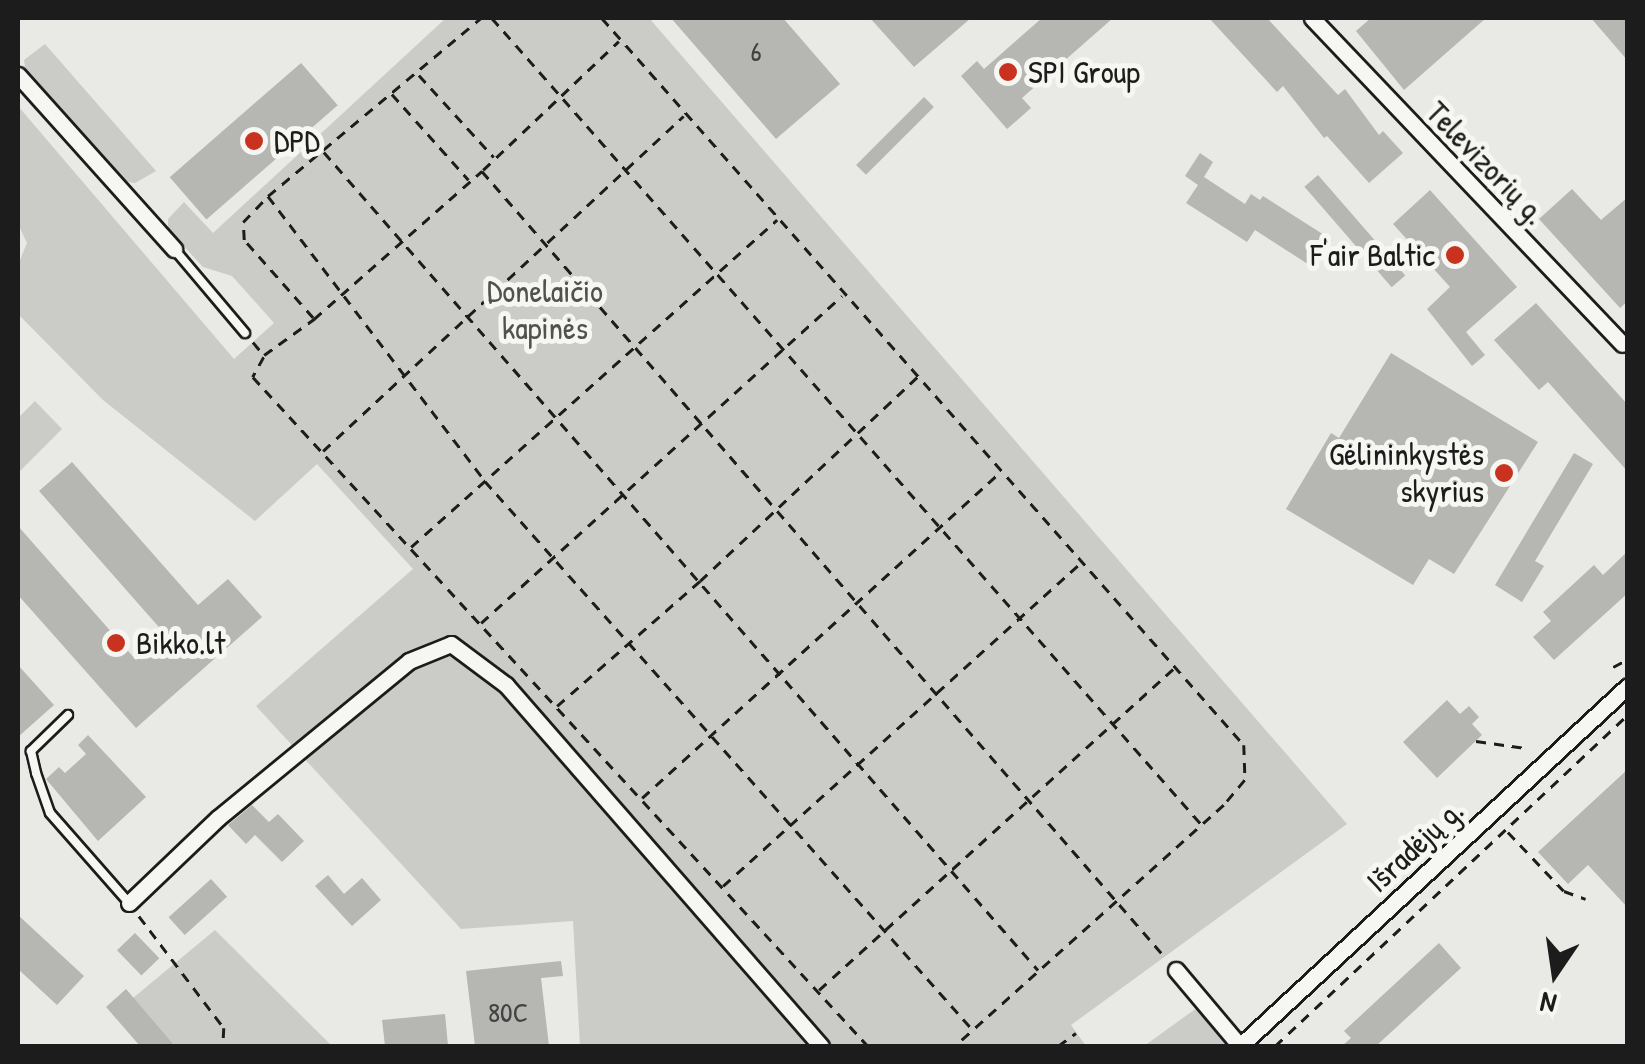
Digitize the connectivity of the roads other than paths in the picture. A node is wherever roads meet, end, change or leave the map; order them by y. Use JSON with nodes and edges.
{"nodes":[{"id":1,"x":1312,"y":18,"type":"edge"},
{"id":2,"x":18,"y":75,"type":"edge"},
{"id":3,"x":174,"y":249,"type":"joint"},
{"id":4,"x":246,"y":333,"type":"road end"},
{"id":5,"x":1622,"y":344,"type":"dead end"},
{"id":6,"x":1628,"y":686,"type":"edge"},
{"id":7,"x":68,"y":716,"type":"dead end"},
{"id":8,"x":129,"y":904,"type":"joint"},
{"id":9,"x":1176,"y":970,"type":"road end"},
{"id":10,"x":821,"y":1046,"type":"edge"},
{"id":11,"x":1240,"y":1046,"type":"edge"}],
"edges":[{"from":1,"to":5,"type":"street","name":"Televizorių g."},
{"from":2,"to":3,"type":"street"},
{"from":3,"to":4,"type":"lane"},
{"from":6,"to":11,"type":"street","name":"Išradėjų g."},
{"from":7,"to":8,"type":"lane"},
{"from":8,"to":10,"type":"street"},
{"from":9,"to":11,"type":"street"}]}
